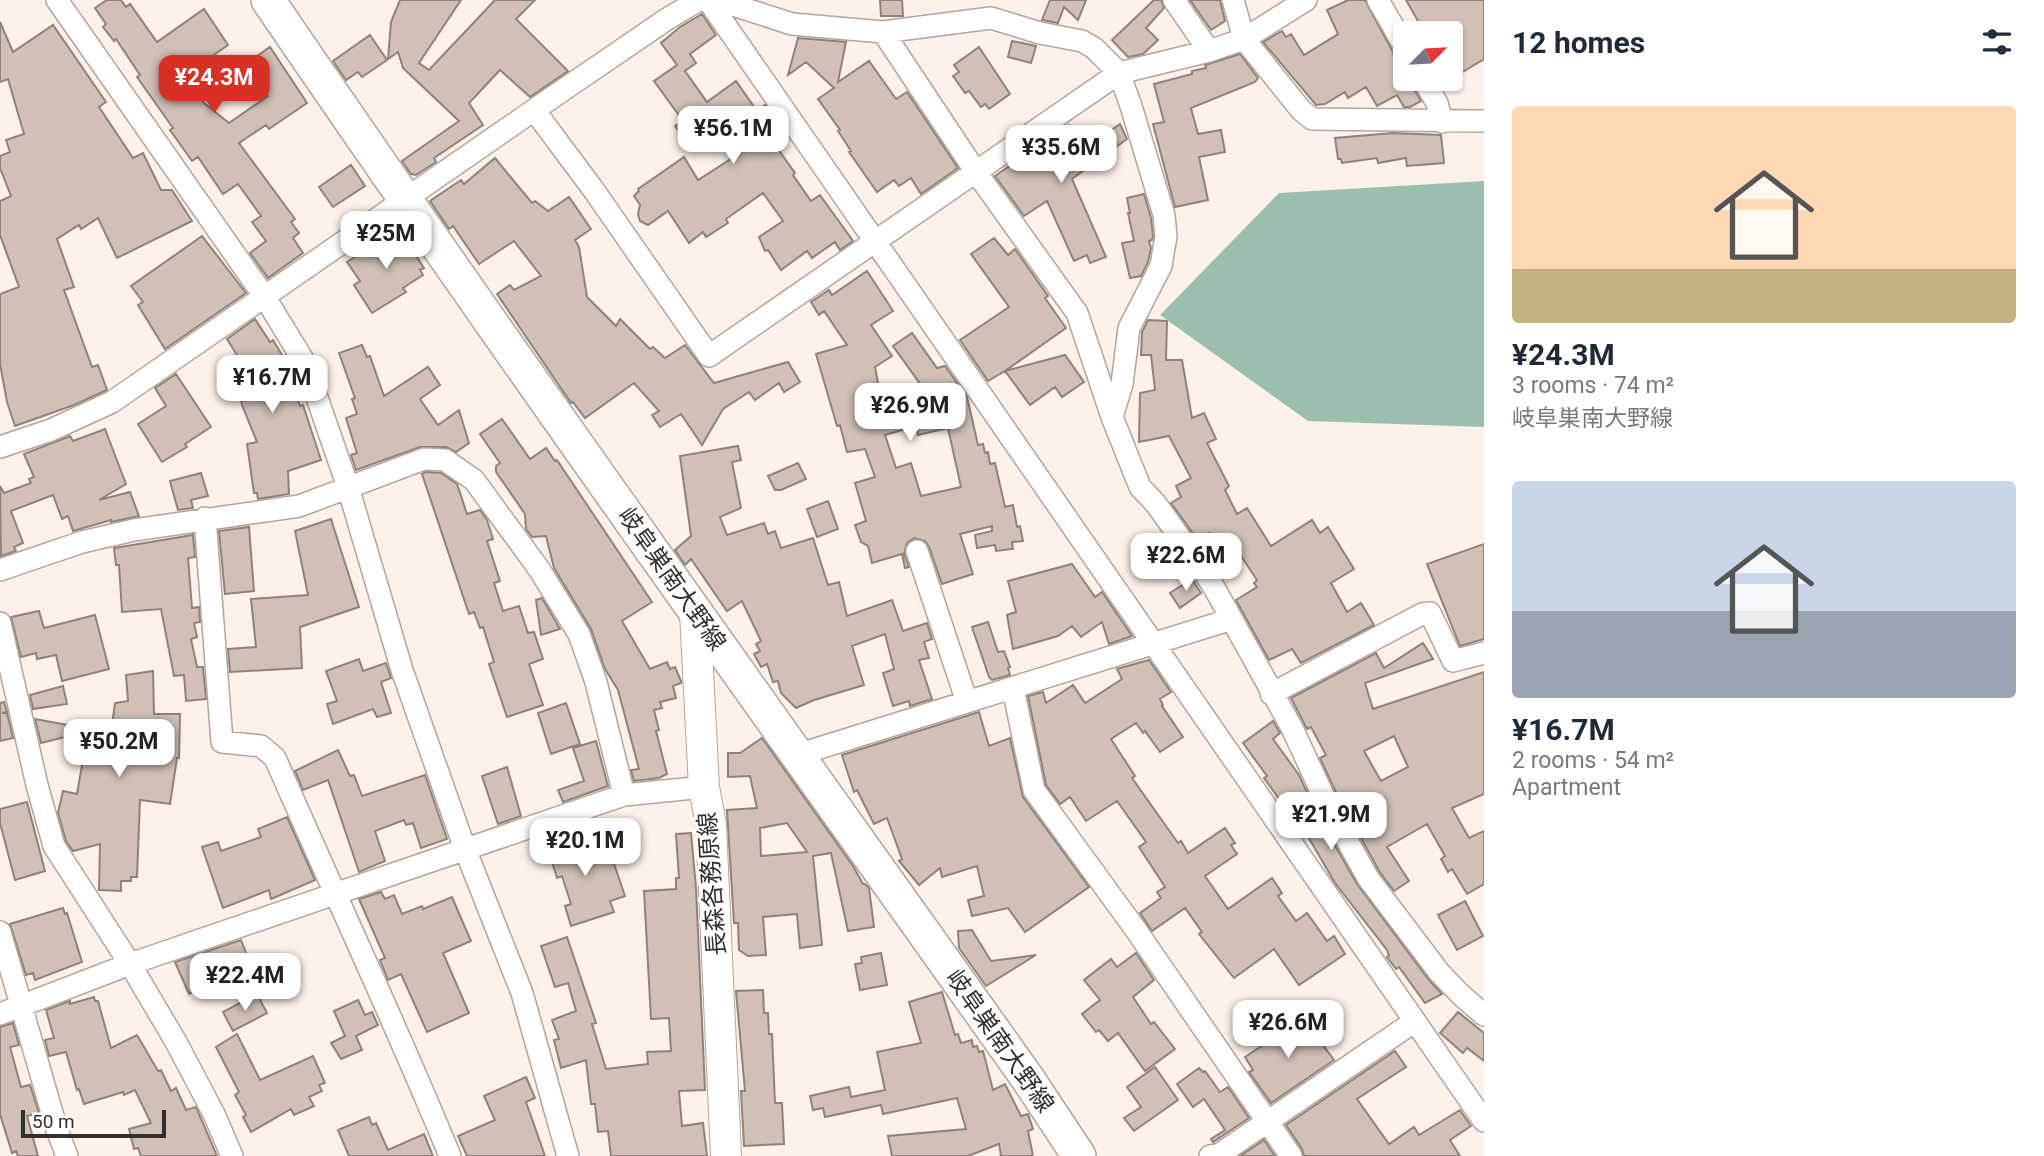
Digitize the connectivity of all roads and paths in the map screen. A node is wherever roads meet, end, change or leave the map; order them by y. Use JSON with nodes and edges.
{"nodes":[{"id":1,"x":57,"y":0,"type":"edge"},
{"id":2,"x":268,"y":0,"type":"edge"},
{"id":3,"x":699,"y":0,"type":"edge"},
{"id":4,"x":708,"y":0,"type":"edge"},
{"id":5,"x":718,"y":0,"type":"edge"},
{"id":6,"x":1174,"y":0,"type":"edge"},
{"id":7,"x":1233,"y":0,"type":"edge"},
{"id":8,"x":1306,"y":0,"type":"edge"},
{"id":9,"x":1378,"y":0,"type":"edge"},
{"id":10,"x":1393,"y":26,"type":"edge"},
{"id":11,"x":883,"y":32,"type":"junction"},
{"id":12,"x":1244,"y":38,"type":"junction"},
{"id":13,"x":1209,"y":51,"type":"junction"},
{"id":14,"x":1118,"y":74,"type":"junction"},
{"id":15,"x":1430,"y":91,"type":"edge"},
{"id":16,"x":534,"y":110,"type":"junction"},
{"id":17,"x":1484,"y":121,"type":"edge"},
{"id":18,"x":1442,"y":122,"type":"junction"},
{"id":19,"x":976,"y":172,"type":"junction"},
{"id":20,"x":404,"y":200,"type":"junction"},
{"id":21,"x":876,"y":240,"type":"junction"},
{"id":22,"x":264,"y":296,"type":"junction"},
{"id":23,"x":1112,"y":417,"type":"junction"},
{"id":24,"x":0,"y":447,"type":"edge"},
{"id":25,"x":348,"y":487,"type":"junction"},
{"id":26,"x":205,"y":518,"type":"junction"},
{"id":27,"x":917,"y":551,"type":"dead end"},
{"id":28,"x":0,"y":570,"type":"edge"},
{"id":29,"x":695,"y":613,"type":"junction"},
{"id":30,"x":1232,"y":619,"type":"junction"},
{"id":31,"x":0,"y":623,"type":"edge"},
{"id":32,"x":1153,"y":644,"type":"junction"},
{"id":33,"x":1484,"y":653,"type":"edge"},
{"id":34,"x":1013,"y":688,"type":"junction"},
{"id":35,"x":1271,"y":694,"type":"junction"},
{"id":36,"x":967,"y":702,"type":"junction"},
{"id":37,"x":797,"y":755,"type":"junction"},
{"id":38,"x":704,"y":787,"type":"junction"},
{"id":39,"x":624,"y":795,"type":"junction"},
{"id":40,"x":466,"y":849,"type":"junction"},
{"id":41,"x":334,"y":893,"type":"junction"},
{"id":42,"x":0,"y":932,"type":"edge"},
{"id":43,"x":130,"y":964,"type":"junction"},
{"id":44,"x":20,"y":1005,"type":"junction"},
{"id":45,"x":0,"y":1014,"type":"edge"},
{"id":46,"x":1484,"y":1015,"type":"edge"},
{"id":47,"x":1415,"y":1021,"type":"junction"},
{"id":48,"x":1484,"y":1121,"type":"edge"},
{"id":49,"x":1268,"y":1122,"type":"junction"},
{"id":50,"x":68,"y":1156,"type":"edge"},
{"id":51,"x":232,"y":1156,"type":"edge"},
{"id":52,"x":450,"y":1156,"type":"edge"},
{"id":53,"x":568,"y":1156,"type":"edge"},
{"id":54,"x":726,"y":1156,"type":"edge"},
{"id":55,"x":1079,"y":1156,"type":"edge"},
{"id":56,"x":1210,"y":1156,"type":"edge"},
{"id":57,"x":1291,"y":1156,"type":"edge"}],
"edges":[{"from":1,"to":22,"type":"street"},
{"from":2,"to":20,"type":"main road","name":"岐阜巣南大野線"},
{"from":3,"to":16,"type":"street"},
{"from":4,"to":21,"type":"street"},
{"from":5,"to":11,"type":"street"},
{"from":6,"to":13,"type":"street"},
{"from":7,"to":12,"type":"street"},
{"from":8,"to":12,"type":"street"},
{"from":9,"to":10,"type":"street"},
{"from":11,"to":14,"type":"street"},
{"from":11,"to":19,"type":"street"},
{"from":12,"to":13,"type":"street"},
{"from":12,"to":18,"type":"street"},
{"from":13,"to":14,"type":"street"},
{"from":14,"to":19,"type":"street"},
{"from":14,"to":23,"type":"street"},
{"from":15,"to":18,"type":"street"},
{"from":16,"to":20,"type":"street"},
{"from":16,"to":21,"type":"street"},
{"from":17,"to":18,"type":"street"},
{"from":19,"to":21,"type":"street"},
{"from":19,"to":23,"type":"street"},
{"from":20,"to":22,"type":"street"},
{"from":20,"to":29,"type":"main road","name":"岐阜巣南大野線"},
{"from":21,"to":32,"type":"street"},
{"from":22,"to":24,"type":"street"},
{"from":22,"to":25,"type":"street"},
{"from":23,"to":30,"type":"street"},
{"from":25,"to":26,"type":"street"},
{"from":25,"to":39,"type":"street"},
{"from":25,"to":40,"type":"street"},
{"from":26,"to":28,"type":"street"},
{"from":26,"to":41,"type":"street"},
{"from":27,"to":36,"type":"street"},
{"from":29,"to":37,"type":"main road","name":"岐阜巣南大野線"},
{"from":29,"to":38,"type":"main road","name":"長森各務原線"},
{"from":30,"to":32,"type":"street"},
{"from":30,"to":35,"type":"street"},
{"from":31,"to":43,"type":"street"},
{"from":32,"to":34,"type":"street"},
{"from":32,"to":47,"type":"street"},
{"from":33,"to":35,"type":"street"},
{"from":34,"to":36,"type":"street"},
{"from":34,"to":49,"type":"street"},
{"from":35,"to":46,"type":"street"},
{"from":36,"to":37,"type":"street"},
{"from":37,"to":55,"type":"main road","name":"岐阜巣南大野線"},
{"from":38,"to":39,"type":"street"},
{"from":38,"to":54,"type":"main road","name":"長森各務原線"},
{"from":39,"to":40,"type":"street"},
{"from":40,"to":41,"type":"street"},
{"from":40,"to":53,"type":"street"},
{"from":41,"to":43,"type":"street"},
{"from":41,"to":52,"type":"street"},
{"from":42,"to":44,"type":"street"},
{"from":43,"to":44,"type":"street"},
{"from":43,"to":51,"type":"street"},
{"from":44,"to":45,"type":"street"},
{"from":44,"to":50,"type":"street"},
{"from":47,"to":48,"type":"street"},
{"from":47,"to":49,"type":"street"},
{"from":49,"to":56,"type":"street"},
{"from":49,"to":57,"type":"street"}]}
